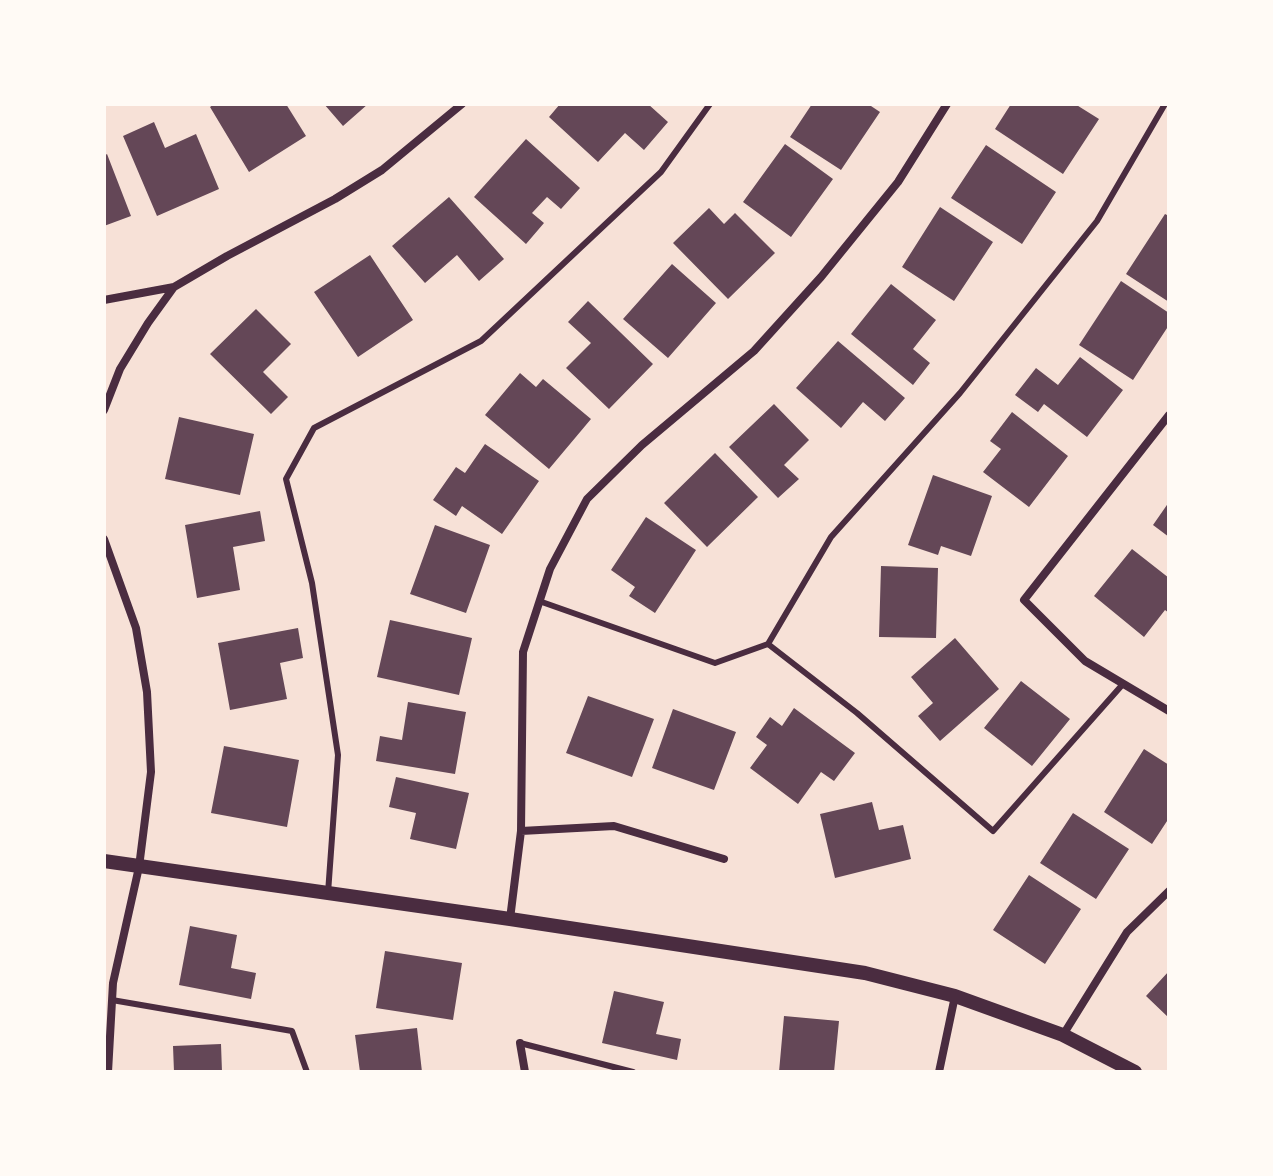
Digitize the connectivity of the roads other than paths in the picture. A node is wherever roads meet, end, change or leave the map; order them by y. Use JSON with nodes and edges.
{"nodes":[{"id":1,"x":462,"y":104,"type":"edge"},
{"id":2,"x":710,"y":104,"type":"edge"},
{"id":3,"x":947,"y":104,"type":"edge"},
{"id":4,"x":1165,"y":104,"type":"edge"},
{"id":5,"x":174,"y":287,"type":"junction"},
{"id":6,"x":104,"y":300,"type":"edge"},
{"id":7,"x":104,"y":410,"type":"edge"},
{"id":8,"x":1169,"y":415,"type":"edge"},
{"id":9,"x":104,"y":539,"type":"edge"},
{"id":10,"x":539,"y":601,"type":"junction"},
{"id":11,"x":768,"y":644,"type":"junction"},
{"id":12,"x":1123,"y":684,"type":"junction"},
{"id":13,"x":1169,"y":711,"type":"edge"},
{"id":14,"x":521,"y":831,"type":"junction"},
{"id":15,"x":724,"y":859,"type":"dead end"},
{"id":16,"x":104,"y":861,"type":"edge"},
{"id":17,"x":139,"y":867,"type":"junction"},
{"id":18,"x":1169,"y":891,"type":"edge"},
{"id":19,"x":328,"y":894,"type":"junction"},
{"id":20,"x":510,"y":919,"type":"junction"},
{"id":21,"x":955,"y":996,"type":"junction"},
{"id":22,"x":112,"y":1000,"type":"junction"},
{"id":23,"x":1063,"y":1035,"type":"junction"},
{"id":24,"x":520,"y":1043,"type":"joint"},
{"id":25,"x":108,"y":1072,"type":"edge"},
{"id":26,"x":307,"y":1072,"type":"edge"},
{"id":27,"x":525,"y":1072,"type":"edge"},
{"id":28,"x":633,"y":1072,"type":"edge"},
{"id":29,"x":939,"y":1072,"type":"edge"},
{"id":30,"x":1135,"y":1072,"type":"edge"}],
"edges":[{"from":1,"to":5,"type":"street"},
{"from":2,"to":19,"type":"lane"},
{"from":3,"to":10,"type":"street"},
{"from":4,"to":11,"type":"lane"},
{"from":5,"to":6,"type":"street"},
{"from":5,"to":7,"type":"street"},
{"from":8,"to":12,"type":"street"},
{"from":9,"to":17,"type":"street"},
{"from":10,"to":11,"type":"lane"},
{"from":10,"to":14,"type":"street"},
{"from":11,"to":12,"type":"lane"},
{"from":12,"to":13,"type":"street"},
{"from":14,"to":15,"type":"street"},
{"from":14,"to":20,"type":"street"},
{"from":16,"to":17,"type":"street"},
{"from":17,"to":19,"type":"street"},
{"from":17,"to":22,"type":"street"},
{"from":18,"to":23,"type":"street"},
{"from":19,"to":20,"type":"street"},
{"from":20,"to":21,"type":"street"},
{"from":21,"to":23,"type":"street"},
{"from":21,"to":29,"type":"street"},
{"from":22,"to":25,"type":"street"},
{"from":22,"to":26,"type":"lane"},
{"from":23,"to":30,"type":"street"},
{"from":24,"to":27,"type":"street"},
{"from":24,"to":28,"type":"lane"}]}
